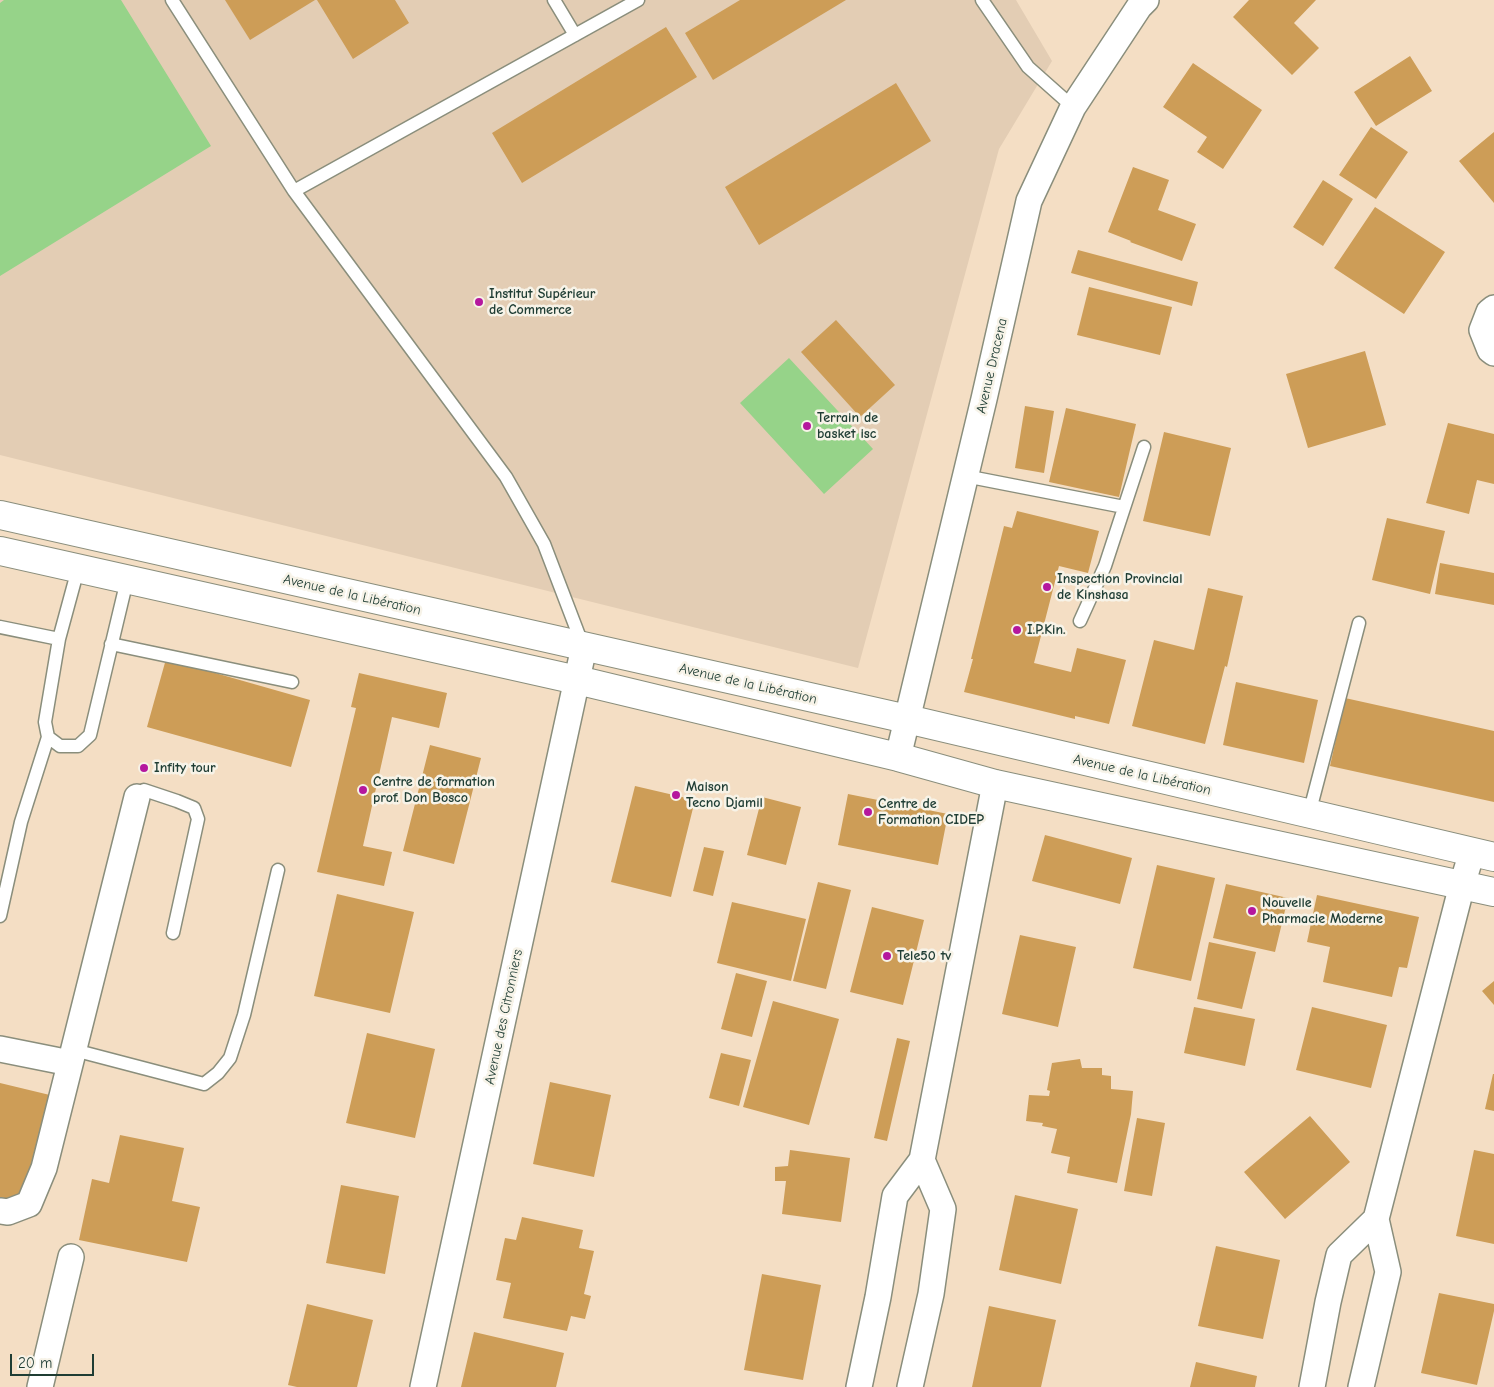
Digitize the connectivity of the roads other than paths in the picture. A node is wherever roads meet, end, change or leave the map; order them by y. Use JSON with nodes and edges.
{"nodes":[{"id":1,"x":172,"y":0,"type":"edge"},
{"id":2,"x":554,"y":0,"type":"edge"},
{"id":3,"x":638,"y":0,"type":"edge"},
{"id":4,"x":982,"y":0,"type":"edge"},
{"id":5,"x":1146,"y":0,"type":"edge"},
{"id":6,"x":574,"y":35,"type":"junction"},
{"id":7,"x":1073,"y":107,"type":"junction"},
{"id":8,"x":294,"y":191,"type":"junction"},
{"id":9,"x":1494,"y":308,"type":"edge"},
{"id":10,"x":1494,"y":353,"type":"edge"},
{"id":11,"x":1144,"y":447,"type":"dead end"},
{"id":12,"x":966,"y":476,"type":"junction"},
{"id":13,"x":1124,"y":507,"type":"junction"},
{"id":14,"x":0,"y":515,"type":"edge"},
{"id":15,"x":0,"y":551,"type":"edge"},
{"id":16,"x":78,"y":569,"type":"junction"},
{"id":17,"x":127,"y":580,"type":"junction"},
{"id":18,"x":1080,"y":621,"type":"dead end"},
{"id":19,"x":1359,"y":623,"type":"dead end"},
{"id":20,"x":0,"y":627,"type":"edge"},
{"id":21,"x":59,"y":639,"type":"junction"},
{"id":22,"x":111,"y":644,"type":"junction"},
{"id":23,"x":584,"y":647,"type":"junction"},
{"id":24,"x":577,"y":680,"type":"junction"},
{"id":25,"x":292,"y":682,"type":"dead end"},
{"id":26,"x":907,"y":719,"type":"junction"},
{"id":27,"x":48,"y":737,"type":"junction"},
{"id":28,"x":898,"y":757,"type":"junction"},
{"id":29,"x":995,"y":784,"type":"junction"},
{"id":30,"x":137,"y":797,"type":"joint"},
{"id":31,"x":1309,"y":814,"type":"junction"},
{"id":32,"x":1483,"y":854,"type":"edge"},
{"id":33,"x":278,"y":870,"type":"dead end"},
{"id":34,"x":1462,"y":885,"type":"junction"},
{"id":35,"x":1494,"y":892,"type":"edge"},
{"id":36,"x":0,"y":916,"type":"edge"},
{"id":37,"x":173,"y":933,"type":"dead end"},
{"id":38,"x":0,"y":1049,"type":"edge"},
{"id":39,"x":72,"y":1056,"type":"junction"},
{"id":40,"x":922,"y":1160,"type":"junction"},
{"id":41,"x":0,"y":1211,"type":"edge"},
{"id":42,"x":1376,"y":1219,"type":"junction"},
{"id":43,"x":71,"y":1257,"type":"dead end"},
{"id":44,"x":40,"y":1387,"type":"edge"},
{"id":45,"x":423,"y":1387,"type":"edge"},
{"id":46,"x":859,"y":1387,"type":"edge"},
{"id":47,"x":910,"y":1387,"type":"edge"},
{"id":48,"x":1312,"y":1387,"type":"edge"},
{"id":49,"x":1361,"y":1387,"type":"edge"}],
"edges":[{"from":1,"to":8,"type":"lane"},
{"from":2,"to":6,"type":"lane"},
{"from":3,"to":6,"type":"lane"},
{"from":4,"to":7,"type":"lane"},
{"from":5,"to":7,"type":"street","name":"Avenue Dracena"},
{"from":6,"to":8,"type":"lane"},
{"from":7,"to":12,"type":"street","name":"Avenue Dracena"},
{"from":8,"to":23,"type":"lane"},
{"from":9,"to":10,"type":"street"},
{"from":11,"to":13,"type":"lane"},
{"from":12,"to":13,"type":"lane"},
{"from":12,"to":26,"type":"street","name":"Avenue Dracena"},
{"from":13,"to":18,"type":"lane"},
{"from":14,"to":23,"type":"main road","name":"Avenue de la Libération"},
{"from":15,"to":16,"type":"main road"},
{"from":16,"to":17,"type":"main road"},
{"from":16,"to":21,"type":"lane"},
{"from":17,"to":22,"type":"lane"},
{"from":17,"to":24,"type":"main road"},
{"from":19,"to":31,"type":"lane"},
{"from":20,"to":21,"type":"lane"},
{"from":21,"to":27,"type":"lane"},
{"from":22,"to":25,"type":"lane"},
{"from":22,"to":27,"type":"lane"},
{"from":23,"to":24,"type":"street","name":"Avenue des Citronniers"},
{"from":23,"to":26,"type":"main road","name":"Avenue de la Libération"},
{"from":24,"to":28,"type":"main road"},
{"from":24,"to":45,"type":"street","name":"Avenue des Citronniers"},
{"from":26,"to":28,"type":"street","name":"Avenue Dracena"},
{"from":26,"to":31,"type":"main road","name":"Avenue de la Libération"},
{"from":27,"to":36,"type":"lane"},
{"from":28,"to":29,"type":"main road"},
{"from":29,"to":34,"type":"main road"},
{"from":29,"to":40,"type":"street"},
{"from":30,"to":37,"type":"lane"},
{"from":30,"to":39,"type":"street"},
{"from":31,"to":32,"type":"main road","name":"Avenue de la Libération"},
{"from":32,"to":34,"type":"street"},
{"from":33,"to":39,"type":"lane"},
{"from":34,"to":35,"type":"main road"},
{"from":34,"to":42,"type":"street"},
{"from":38,"to":39,"type":"street"},
{"from":39,"to":41,"type":"street"},
{"from":40,"to":46,"type":"street"},
{"from":40,"to":47,"type":"street"},
{"from":42,"to":48,"type":"street"},
{"from":42,"to":49,"type":"street"},
{"from":43,"to":44,"type":"street"}]}
